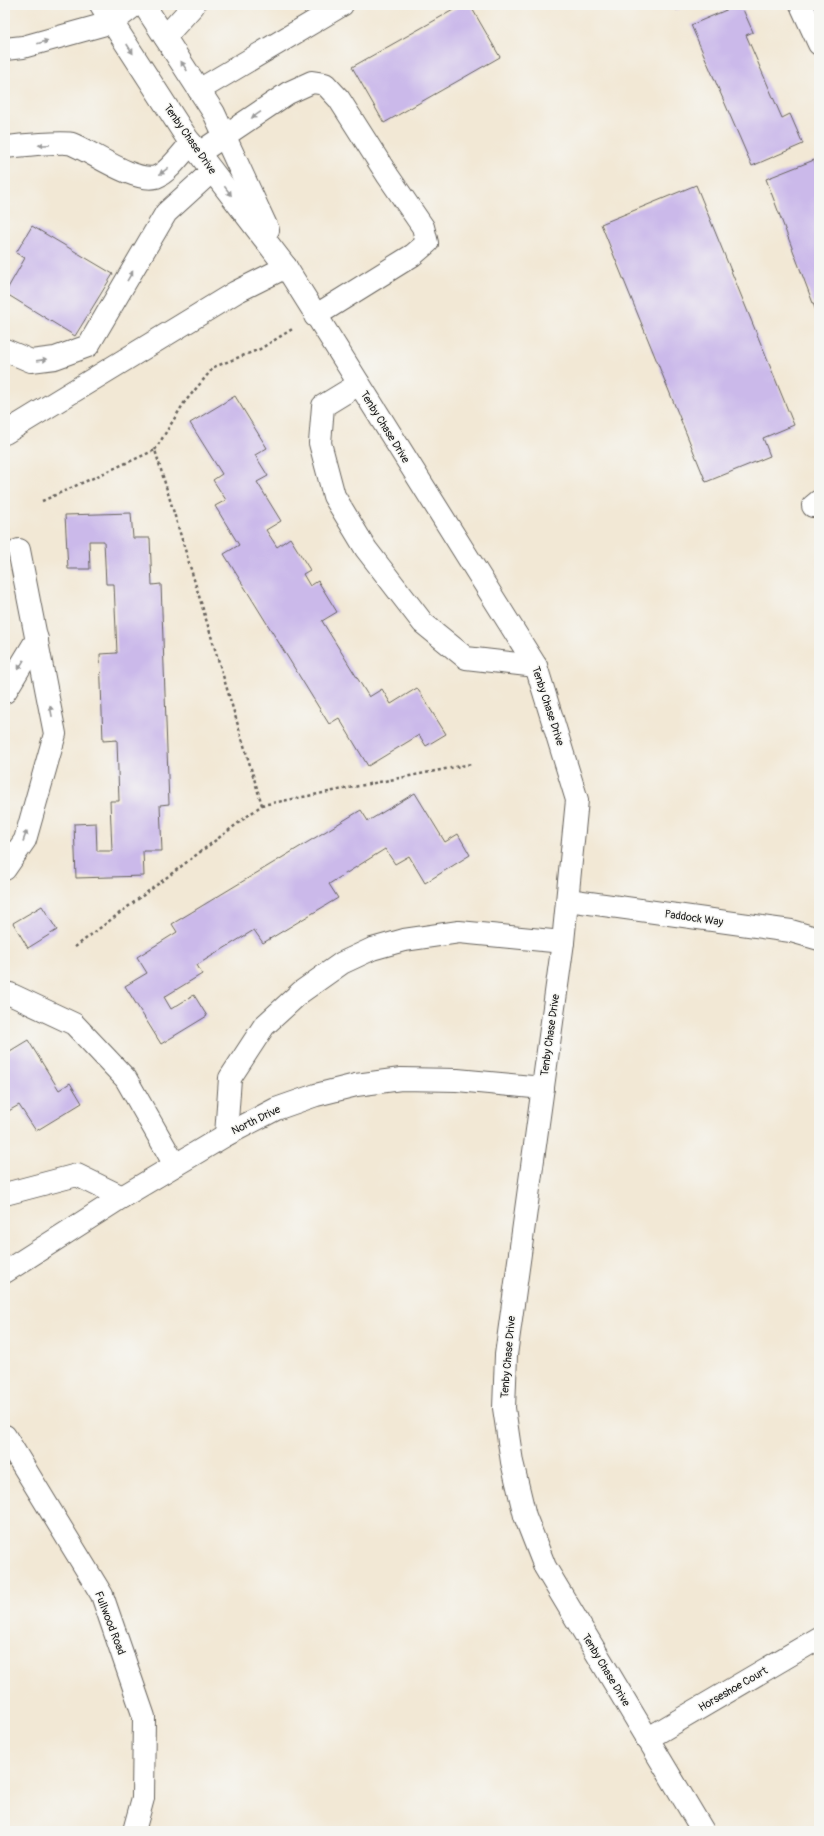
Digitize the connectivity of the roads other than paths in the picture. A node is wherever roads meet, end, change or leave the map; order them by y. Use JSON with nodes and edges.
{"nodes":[{"id":1,"x":135,"y":5,"type":"edge"},
{"id":2,"x":144,"y":5,"type":"edge"},
{"id":3,"x":194,"y":5,"type":"edge"},
{"id":4,"x":342,"y":5,"type":"edge"},
{"id":5,"x":801,"y":5,"type":"edge"},
{"id":6,"x":107,"y":13,"type":"edge"},
{"id":7,"x":165,"y":37,"type":"junction"},
{"id":8,"x":819,"y":44,"type":"edge"},
{"id":9,"x":5,"y":49,"type":"edge"},
{"id":10,"x":199,"y":90,"type":"junction"},
{"id":11,"x":225,"y":136,"type":"junction"},
{"id":12,"x":5,"y":147,"type":"edge"},
{"id":13,"x":195,"y":148,"type":"junction"},
{"id":14,"x":212,"y":171,"type":"junction"},
{"id":15,"x":286,"y":267,"type":"junction"},
{"id":16,"x":315,"y":316,"type":"junction"},
{"id":17,"x":5,"y":350,"type":"edge"},
{"id":18,"x":359,"y":384,"type":"junction"},
{"id":19,"x":5,"y":433,"type":"edge"},
{"id":20,"x":19,"y":550,"type":"dead end"},
{"id":21,"x":37,"y":639,"type":"junction"},
{"id":22,"x":536,"y":666,"type":"junction"},
{"id":23,"x":5,"y":692,"type":"edge"},
{"id":24,"x":5,"y":869,"type":"edge"},
{"id":25,"x":568,"y":900,"type":"junction"},
{"id":26,"x":819,"y":939,"type":"edge"},
{"id":27,"x":563,"y":942,"type":"junction"},
{"id":28,"x":5,"y":993,"type":"edge"},
{"id":29,"x":542,"y":1088,"type":"junction"},
{"id":30,"x":226,"y":1135,"type":"junction"},
{"id":31,"x":175,"y":1165,"type":"junction"},
{"id":32,"x":5,"y":1194,"type":"edge"},
{"id":33,"x":122,"y":1196,"type":"junction"},
{"id":34,"x":5,"y":1272,"type":"edge"},
{"id":35,"x":5,"y":1436,"type":"edge"},
{"id":36,"x":819,"y":1638,"type":"edge"},
{"id":37,"x":647,"y":1739,"type":"junction"},
{"id":38,"x":134,"y":1831,"type":"edge"},
{"id":39,"x":703,"y":1831,"type":"edge"}],
"edges":[{"from":1,"to":6,"type":"main road"},
{"from":2,"to":7,"type":"main road","name":"Tenby Chase Drive"},
{"from":3,"to":7,"type":"main road"},
{"from":4,"to":10,"type":"main road"},
{"from":5,"to":8,"type":"main road"},
{"from":9,"to":6,"type":"main road","one_way":true},
{"from":6,"to":13,"type":"main road","name":"Tenby Chase Drive","one_way":true},
{"from":10,"to":7,"type":"main road","name":"Tenby Chase Drive","one_way":true},
{"from":10,"to":11,"type":"main road","name":"Tenby Chase Drive"},
{"from":11,"to":13,"type":"main road"},
{"from":11,"to":15,"type":"main road","name":"Tenby Chase Drive"},
{"from":16,"to":11,"type":"main road","one_way":true},
{"from":13,"to":12,"type":"main road","one_way":true},
{"from":13,"to":14,"type":"main road","name":"Tenby Chase Drive"},
{"from":14,"to":15,"type":"main road","name":"Tenby Chase Drive","one_way":true},
{"from":17,"to":14,"type":"main road","one_way":true},
{"from":15,"to":16,"type":"main road","name":"Tenby Chase Drive"},
{"from":15,"to":19,"type":"main road"},
{"from":16,"to":18,"type":"main road","name":"Tenby Chase Drive"},
{"from":18,"to":22,"type":"main road","name":"Tenby Chase Drive"},
{"from":18,"to":22,"type":"main road"},
{"from":20,"to":21,"type":"main road"},
{"from":21,"to":23,"type":"main road","one_way":true},
{"from":24,"to":21,"type":"main road","one_way":true},
{"from":22,"to":25,"type":"main road","name":"Tenby Chase Drive"},
{"from":25,"to":26,"type":"main road","name":"Paddock Way"},
{"from":25,"to":27,"type":"main road","name":"Tenby Chase Drive"},
{"from":27,"to":29,"type":"main road","name":"Tenby Chase Drive"},
{"from":27,"to":30,"type":"main road"},
{"from":28,"to":31,"type":"main road"},
{"from":29,"to":30,"type":"main road","name":"North Drive"},
{"from":29,"to":37,"type":"main road","name":"Tenby Chase Drive"},
{"from":30,"to":31,"type":"main road","name":"North Drive"},
{"from":31,"to":33,"type":"main road","name":"North Drive"},
{"from":32,"to":33,"type":"main road"},
{"from":33,"to":34,"type":"main road","name":"North Drive"},
{"from":35,"to":38,"type":"main road","name":"Fullwood Road"},
{"from":36,"to":37,"type":"main road","name":"Horseshoe Court"},
{"from":37,"to":39,"type":"main road","name":"Tenby Chase Drive"}]}
